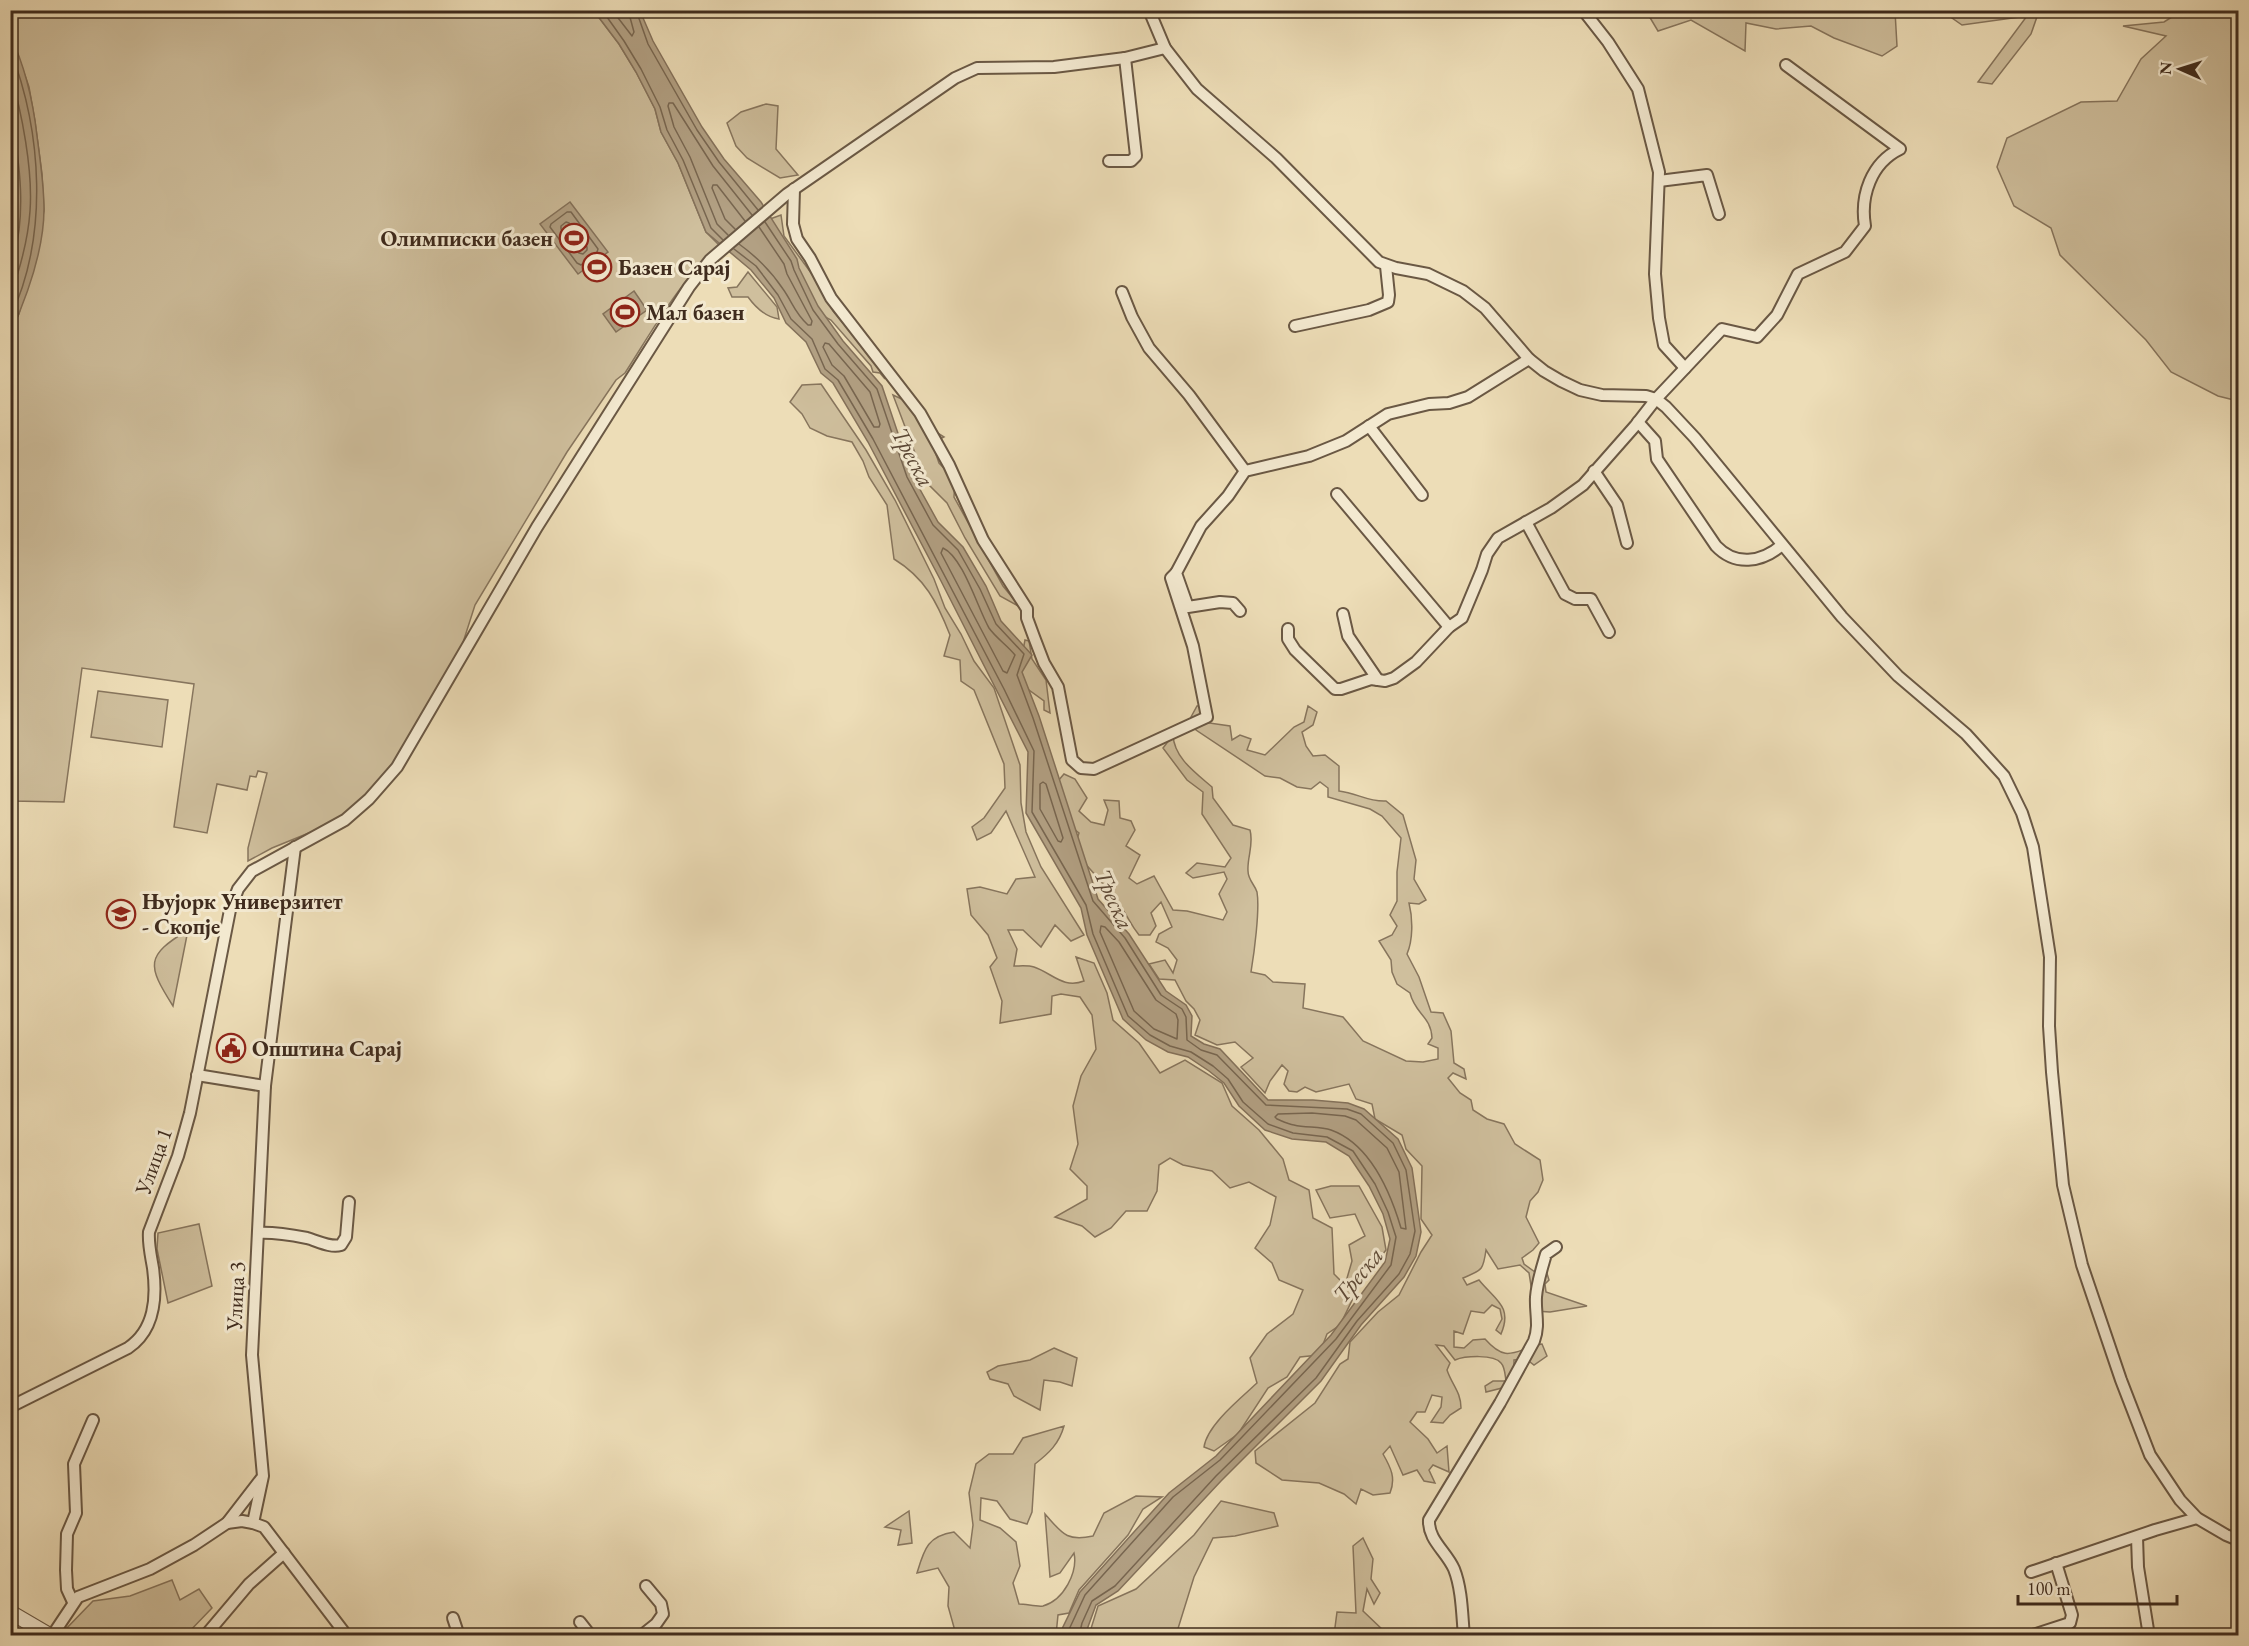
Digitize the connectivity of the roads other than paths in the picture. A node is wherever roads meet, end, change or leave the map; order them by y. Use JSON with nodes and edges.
{"nodes":[{"id":1,"x":1149,"y":10,"type":"edge"},
{"id":2,"x":1582,"y":10,"type":"edge"},
{"id":3,"x":1165,"y":48,"type":"junction"},
{"id":4,"x":1125,"y":58,"type":"junction"},
{"id":5,"x":1786,"y":65,"type":"dead end"},
{"id":6,"x":1109,"y":160,"type":"dead end"},
{"id":7,"x":1659,"y":181,"type":"junction"},
{"id":8,"x":794,"y":189,"type":"junction"},
{"id":9,"x":1719,"y":214,"type":"dead end"},
{"id":10,"x":1386,"y":266,"type":"junction"},
{"id":11,"x":1122,"y":292,"type":"dead end"},
{"id":12,"x":1295,"y":326,"type":"dead end"},
{"id":13,"x":1529,"y":359,"type":"junction"},
{"id":14,"x":1684,"y":368,"type":"junction"},
{"id":15,"x":1656,"y":399,"type":"junction"},
{"id":16,"x":1638,"y":422,"type":"junction"},
{"id":17,"x":1369,"y":426,"type":"junction"},
{"id":18,"x":1245,"y":471,"type":"junction"},
{"id":19,"x":1594,"y":471,"type":"junction"},
{"id":20,"x":1337,"y":494,"type":"dead end"},
{"id":21,"x":1422,"y":495,"type":"dead end"},
{"id":22,"x":1526,"y":522,"type":"junction"},
{"id":23,"x":1627,"y":543,"type":"dead end"},
{"id":24,"x":1782,"y":545,"type":"junction"},
{"id":25,"x":1176,"y":573,"type":"junction"},
{"id":26,"x":1240,"y":611,"type":"dead end"},
{"id":27,"x":1343,"y":614,"type":"dead end"},
{"id":28,"x":1449,"y":627,"type":"junction"},
{"id":29,"x":1288,"y":629,"type":"dead end"},
{"id":30,"x":1609,"y":632,"type":"dead end"},
{"id":31,"x":1378,"y":680,"type":"junction"},
{"id":32,"x":295,"y":847,"type":"junction"},
{"id":33,"x":197,"y":1075,"type":"junction"},
{"id":34,"x":265,"y":1086,"type":"junction"},
{"id":35,"x":349,"y":1202,"type":"dead end"},
{"id":36,"x":258,"y":1233,"type":"junction"},
{"id":37,"x":1556,"y":1247,"type":"dead end"},
{"id":38,"x":10,"y":1407,"type":"edge"},
{"id":39,"x":93,"y":1420,"type":"dead end"},
{"id":40,"x":263,"y":1476,"type":"junction"},
{"id":41,"x":2197,"y":1518,"type":"junction"},
{"id":42,"x":227,"y":1523,"type":"junction"},
{"id":43,"x":253,"y":1523,"type":"junction"},
{"id":44,"x":2137,"y":1537,"type":"junction"},
{"id":45,"x":2238,"y":1540,"type":"edge"},
{"id":46,"x":284,"y":1554,"type":"junction"},
{"id":47,"x":2056,"y":1563,"type":"junction"},
{"id":48,"x":2031,"y":1572,"type":"dead end"},
{"id":49,"x":646,"y":1586,"type":"dead end"},
{"id":50,"x":73,"y":1602,"type":"junction"},
{"id":51,"x":10,"y":1612,"type":"edge"},
{"id":52,"x":453,"y":1618,"type":"dead end"},
{"id":53,"x":580,"y":1622,"type":"dead end"},
{"id":54,"x":51,"y":1635,"type":"edge"},
{"id":55,"x":205,"y":1635,"type":"edge"},
{"id":56,"x":347,"y":1635,"type":"edge"},
{"id":57,"x":459,"y":1635,"type":"edge"},
{"id":58,"x":591,"y":1635,"type":"edge"},
{"id":59,"x":641,"y":1635,"type":"edge"},
{"id":60,"x":1464,"y":1635,"type":"edge"},
{"id":61,"x":2030,"y":1635,"type":"edge"},
{"id":62,"x":2149,"y":1635,"type":"edge"}],
"edges":[{"from":1,"to":3,"type":"street"},
{"from":2,"to":7,"type":"street"},
{"from":3,"to":4,"type":"street","name":"Улица 1"},
{"from":3,"to":10,"type":"street"},
{"from":4,"to":6,"type":"street"},
{"from":4,"to":8,"type":"street","name":"Улица 1"},
{"from":5,"to":14,"type":"street"},
{"from":7,"to":9,"type":"street"},
{"from":7,"to":14,"type":"street"},
{"from":8,"to":25,"type":"street"},
{"from":8,"to":32,"type":"street","name":"Улица 1"},
{"from":10,"to":12,"type":"street"},
{"from":10,"to":13,"type":"street"},
{"from":11,"to":18,"type":"street"},
{"from":13,"to":15,"type":"street"},
{"from":13,"to":17,"type":"street"},
{"from":14,"to":15,"type":"street"},
{"from":15,"to":16,"type":"street"},
{"from":15,"to":24,"type":"street"},
{"from":16,"to":19,"type":"street"},
{"from":16,"to":24,"type":"street"},
{"from":17,"to":18,"type":"street"},
{"from":17,"to":21,"type":"street"},
{"from":18,"to":25,"type":"street"},
{"from":19,"to":22,"type":"street"},
{"from":19,"to":23,"type":"street"},
{"from":20,"to":28,"type":"street"},
{"from":22,"to":28,"type":"street"},
{"from":22,"to":30,"type":"street"},
{"from":24,"to":41,"type":"street"},
{"from":25,"to":26,"type":"street"},
{"from":27,"to":31,"type":"street"},
{"from":28,"to":31,"type":"street"},
{"from":29,"to":31,"type":"street"},
{"from":32,"to":33,"type":"street","name":"Улица 1"},
{"from":32,"to":34,"type":"street","name":"Улица 3"},
{"from":33,"to":34,"type":"street"},
{"from":33,"to":38,"type":"street","name":"Улица 1"},
{"from":34,"to":36,"type":"street","name":"Улица 3"},
{"from":35,"to":36,"type":"street"},
{"from":36,"to":40,"type":"street","name":"Улица 3"},
{"from":37,"to":60,"type":"street"},
{"from":39,"to":50,"type":"street"},
{"from":40,"to":42,"type":"street"},
{"from":40,"to":43,"type":"street","name":"Улица 3"},
{"from":41,"to":44,"type":"street"},
{"from":41,"to":45,"type":"street"},
{"from":42,"to":43,"type":"street"},
{"from":42,"to":50,"type":"street"},
{"from":43,"to":46,"type":"street"},
{"from":44,"to":47,"type":"street"},
{"from":44,"to":62,"type":"street"},
{"from":46,"to":55,"type":"street"},
{"from":46,"to":56,"type":"street"},
{"from":47,"to":48,"type":"street"},
{"from":47,"to":61,"type":"street"},
{"from":49,"to":59,"type":"street"},
{"from":50,"to":54,"type":"street"},
{"from":51,"to":54,"type":"street"},
{"from":52,"to":57,"type":"street"},
{"from":53,"to":58,"type":"street"}]}
